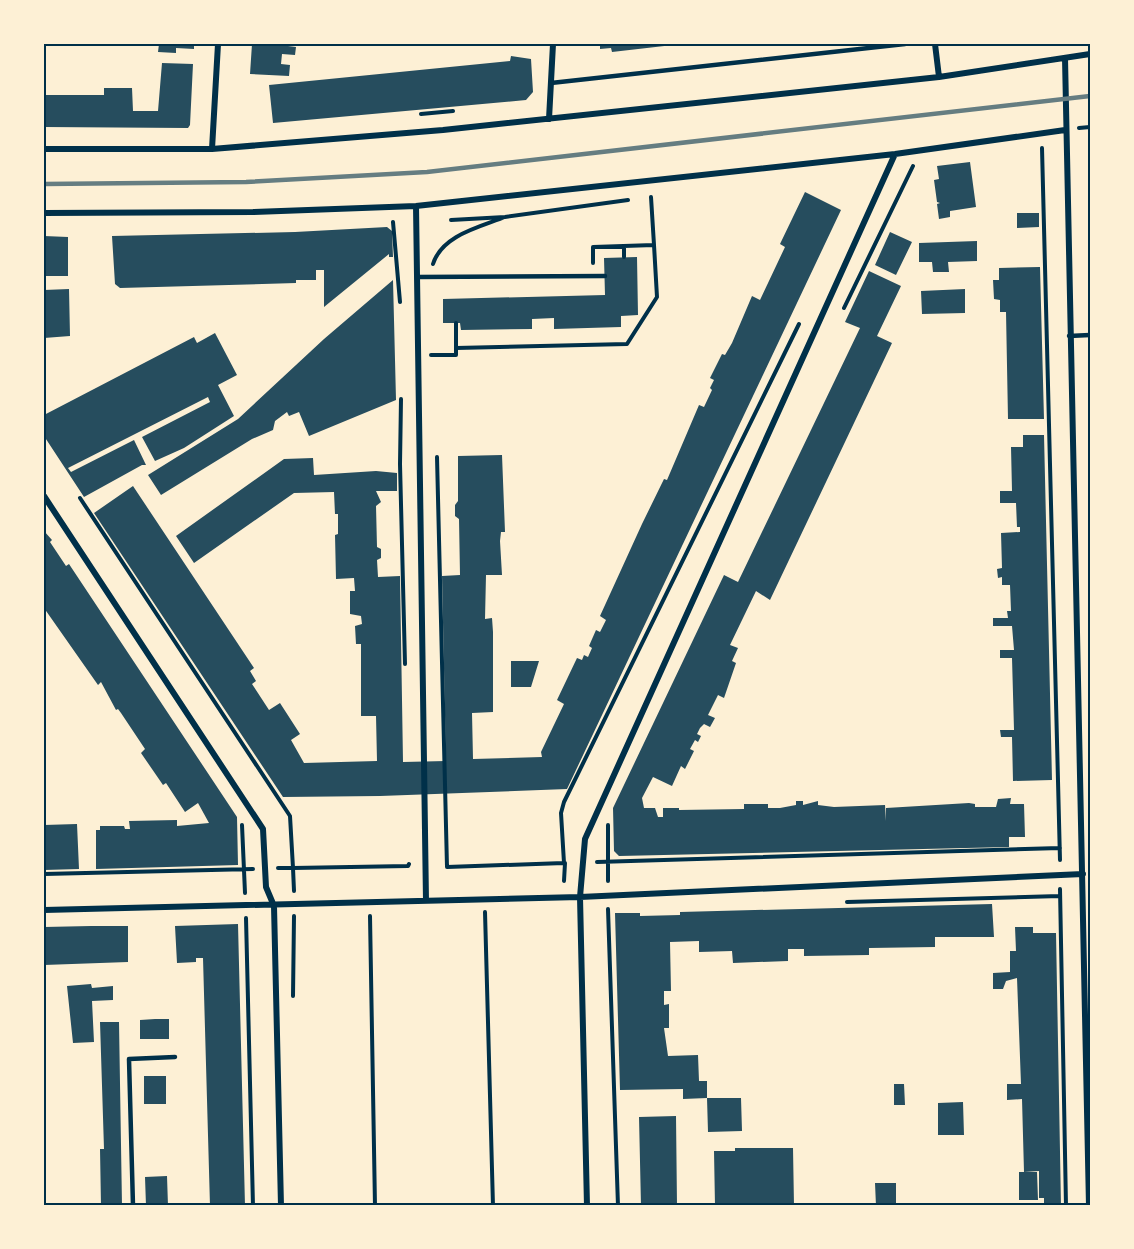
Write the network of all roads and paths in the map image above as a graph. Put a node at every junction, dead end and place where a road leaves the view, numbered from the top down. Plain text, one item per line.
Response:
1 (218, 44) edge
2 (553, 44) edge
3 (905, 44) edge
4 (935, 44) edge
5 (1090, 54) edge
6 (1065, 58) junction
7 (939, 77) junction
8 (551, 83) junction
9 (457, 111) dead end
10 (411, 115) dead end
11 (549, 119) junction
12 (1065, 130) junction
13 (1042, 147) dead end
14 (212, 149) junction
15 (44, 150) edge
16 (895, 154) junction
17 (913, 166) dead end
18 (651, 197) dead end
19 (416, 206) junction
20 (44, 213) edge
21 (505, 218) dead end
22 (393, 222) dead end
23 (654, 245) junction
24 (624, 246) junction
25 (624, 257) dead end
26 (593, 276) junction
27 (605, 276) dead end
28 (417, 277) junction
29 (434, 277) junction
30 (400, 304) dead end
31 (841, 315) dead end
32 (800, 321) dead end
33 (456, 323) dead end
34 (1090, 335) edge
35 (1069, 336) junction
36 (435, 343) dead end
37 (456, 348) junction
38 (435, 354) junction
39 (418, 355) junction
40 (435, 366) dead end
41 (401, 395) dead end
42 (437, 450) dead end
43 (44, 496) edge
44 (80, 498) dead end
45 (405, 666) dead end
46 (241, 817) dead end
47 (608, 817) dead end
48 (1060, 848) junction
49 (410, 857) dead end
50 (608, 862) junction
51 (564, 863) junction
52 (582, 863) junction
53 (266, 868) junction
54 (293, 868) junction
55 (244, 869) junction
56 (44, 874) edge
57 (1083, 874) junction
58 (1060, 875) junction
59 (608, 894) junction
60 (580, 897) junction
61 (485, 899) junction
62 (426, 901) junction
63 (369, 903) junction
64 (245, 905) junction
65 (274, 906) junction
66 (44, 910) edge
67 (175, 1057) dead end
68 (133, 1206) edge
69 (253, 1206) edge
70 (281, 1206) edge
71 (375, 1206) edge
72 (493, 1206) edge
73 (587, 1206) edge
74 (618, 1206) edge
75 (1066, 1206) edge
76 (1089, 1206) edge

1 - 14 street
2 - 8 street
3 - 8 lane
4 - 7 street
5 - 6 street
6 - 7 street
6 - 12 street
7 - 11 street
8 - 11 street
9 - 10 path
11 - 14 street
12 - 16 street
12 - 35 street
13 - 48 path
14 - 15 street
16 - 19 street
16 - 52 street
17 - 31 path
18 - 23 path
19 - 20 street
19 - 28 street
21 - 29 path
22 - 30 path
23 - 24 path
23 - 37 path
24 - 25 path
24 - 26 path
26 - 27 lane
26 - 29 lane
28 - 29 lane
28 - 39 street
32 - 51 path
33 - 37 path
34 - 35 lane
35 - 57 street
36 - 38 path
37 - 38 path
38 - 39 path
38 - 40 path
39 - 62 street
41 - 45 path
42 - 51 path
43 - 53 street
44 - 54 path
46 - 55 path
47 - 50 path
48 - 50 path
48 - 58 path
49 - 54 path
50 - 52 path
50 - 59 path
51 - 52 path
52 - 60 street
53 - 54 path
53 - 55 path
53 - 65 street
55 - 56 path
55 - 64 path
57 - 58 street
57 - 76 street
58 - 59 street
58 - 75 path
59 - 60 street
59 - 74 path
60 - 61 street
60 - 73 street
61 - 62 street
61 - 72 path
62 - 63 street
63 - 65 street
63 - 71 path
64 - 65 street
64 - 66 street
64 - 69 path
65 - 70 street
67 - 68 lane

